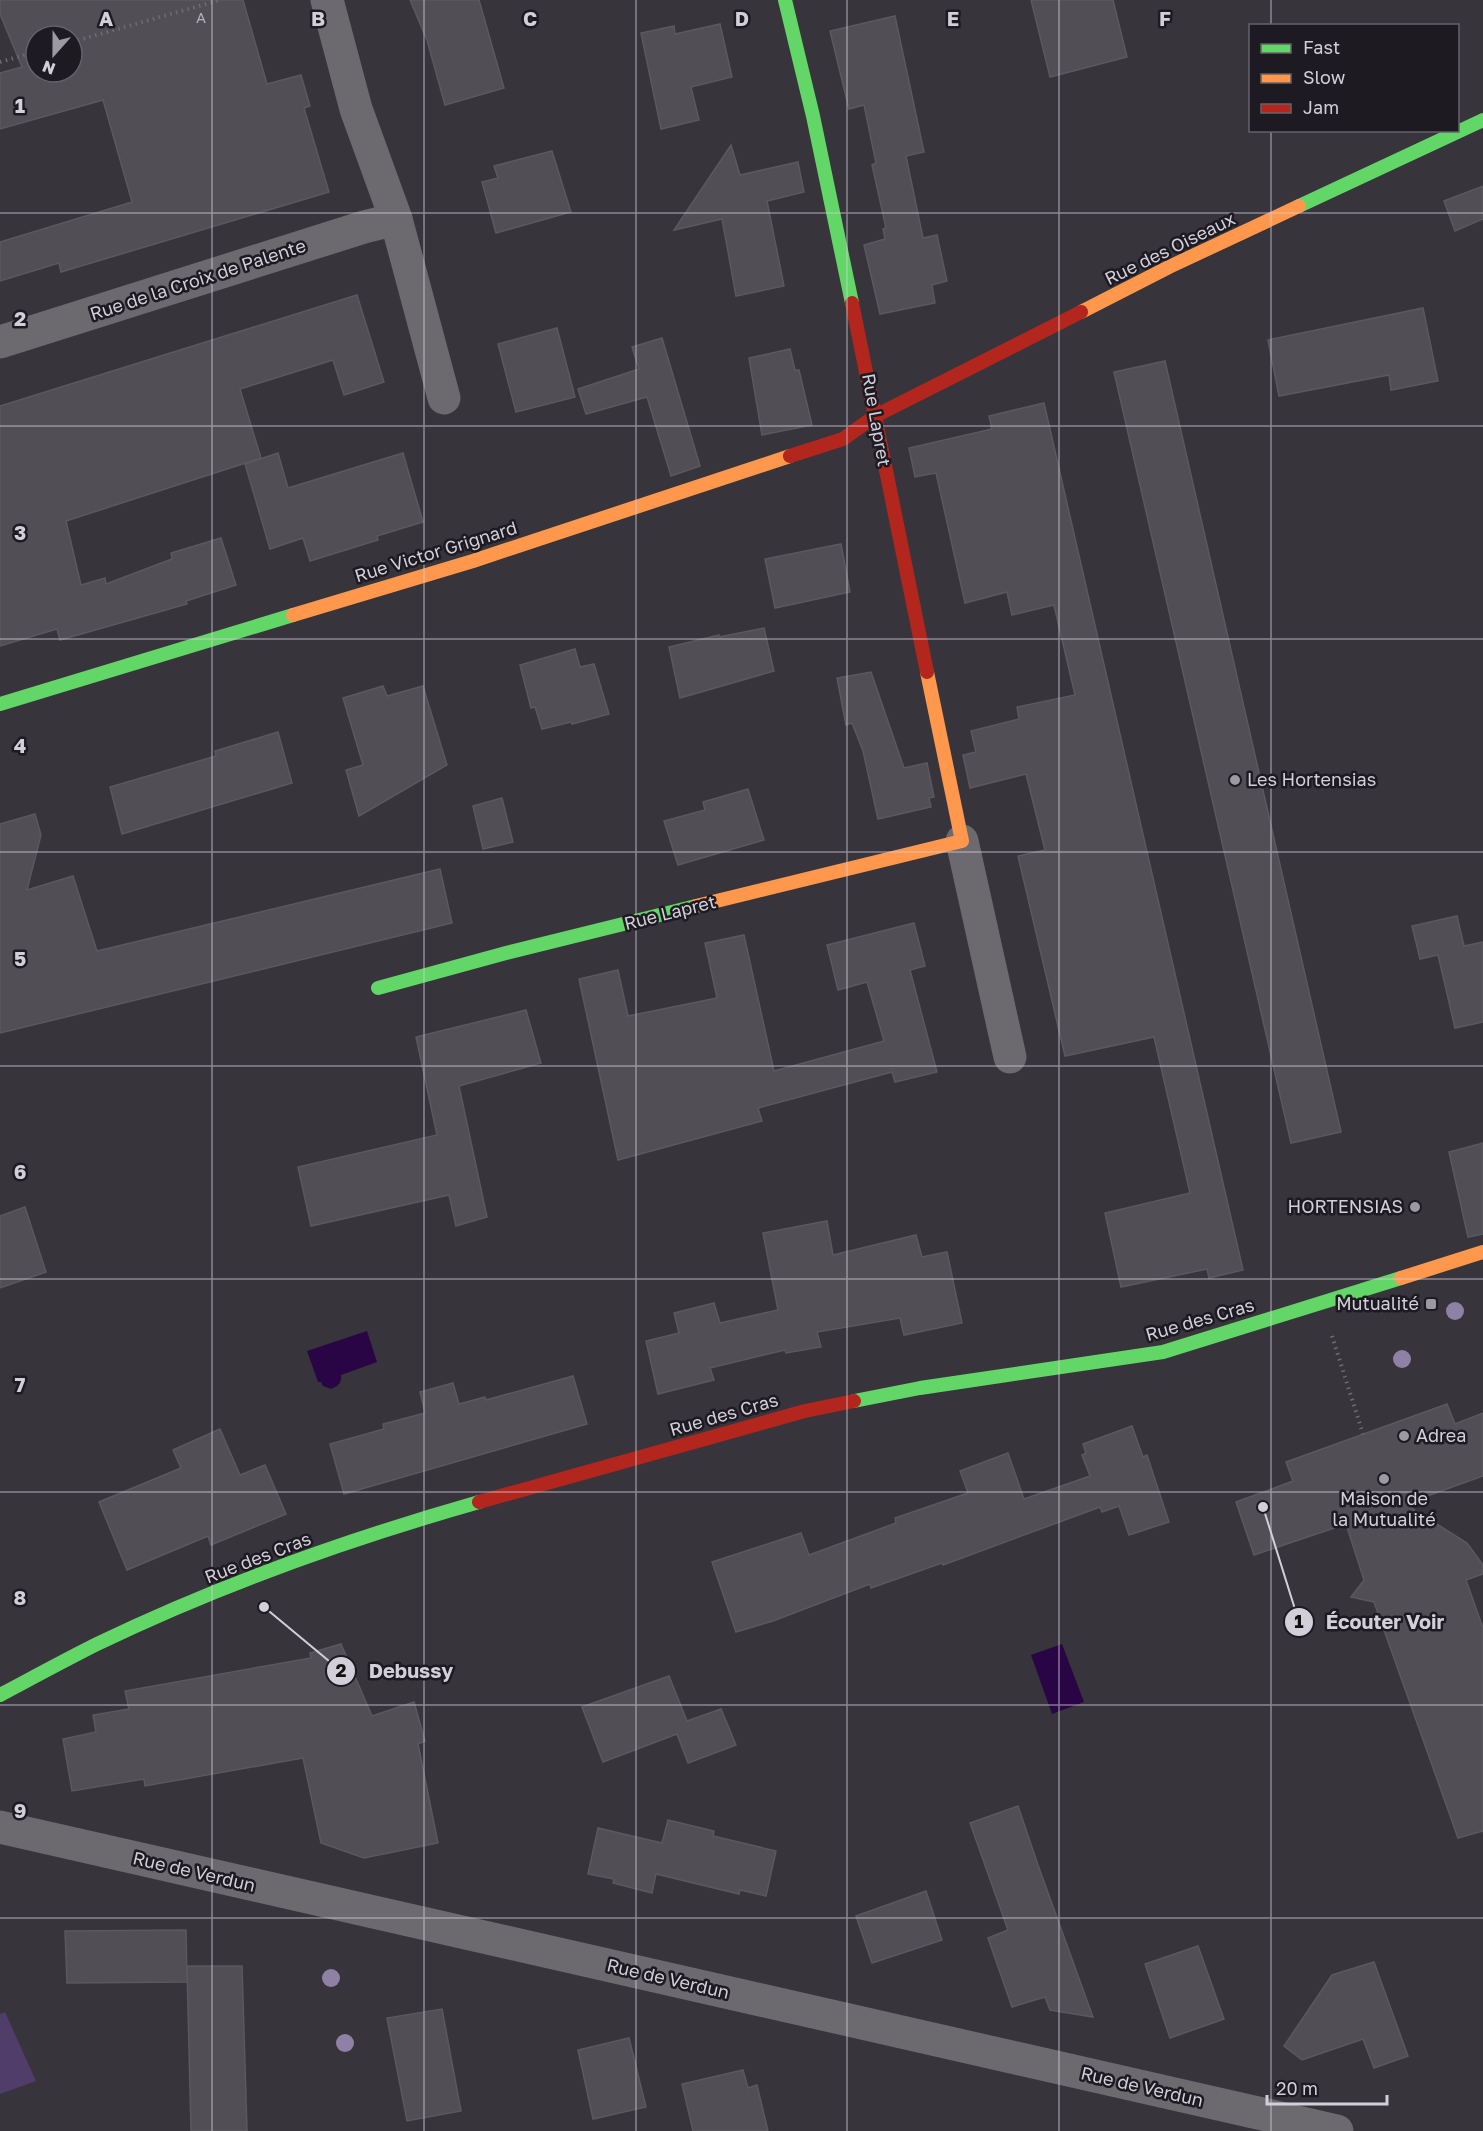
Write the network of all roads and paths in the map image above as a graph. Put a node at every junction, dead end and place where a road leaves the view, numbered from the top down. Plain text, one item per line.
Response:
1 (219, 0) edge
2 (327, 0) edge
3 (785, 0) edge
4 (84, 39) edge
5 (24, 55) edge
6 (0, 62) edge
7 (1483, 120) edge
8 (1459, 131) edge
9 (1457, 132) edge
10 (396, 219) junction
11 (0, 342) edge
12 (444, 398) dead end
13 (875, 416) junction
14 (0, 704) edge
15 (962, 841) junction
16 (378, 988) dead end
17 (1010, 1057) dead end
18 (1483, 1252) edge
19 (1329, 1327) dead end
20 (1363, 1434) dead end
21 (0, 1695) edge
22 (0, 1827) edge
23 (1336, 2131) edge

1 - 4 path
2 - 10 street
3 - 13 street, Rue Lapret
5 - 6 path
7 - 8 street, Rue des Oiseaux
9 - 13 street, Rue des Oiseaux
10 - 11 street, Rue de la Croix de Palente
10 - 12 street
13 - 14 street, Rue Victor Grignard
13 - 15 street, Rue Lapret
15 - 16 street, Rue Lapret
15 - 17 street, Rue Lapret
18 - 21 street, Rue des Cras
19 - 20 path
22 - 23 street, Rue de Verdun

